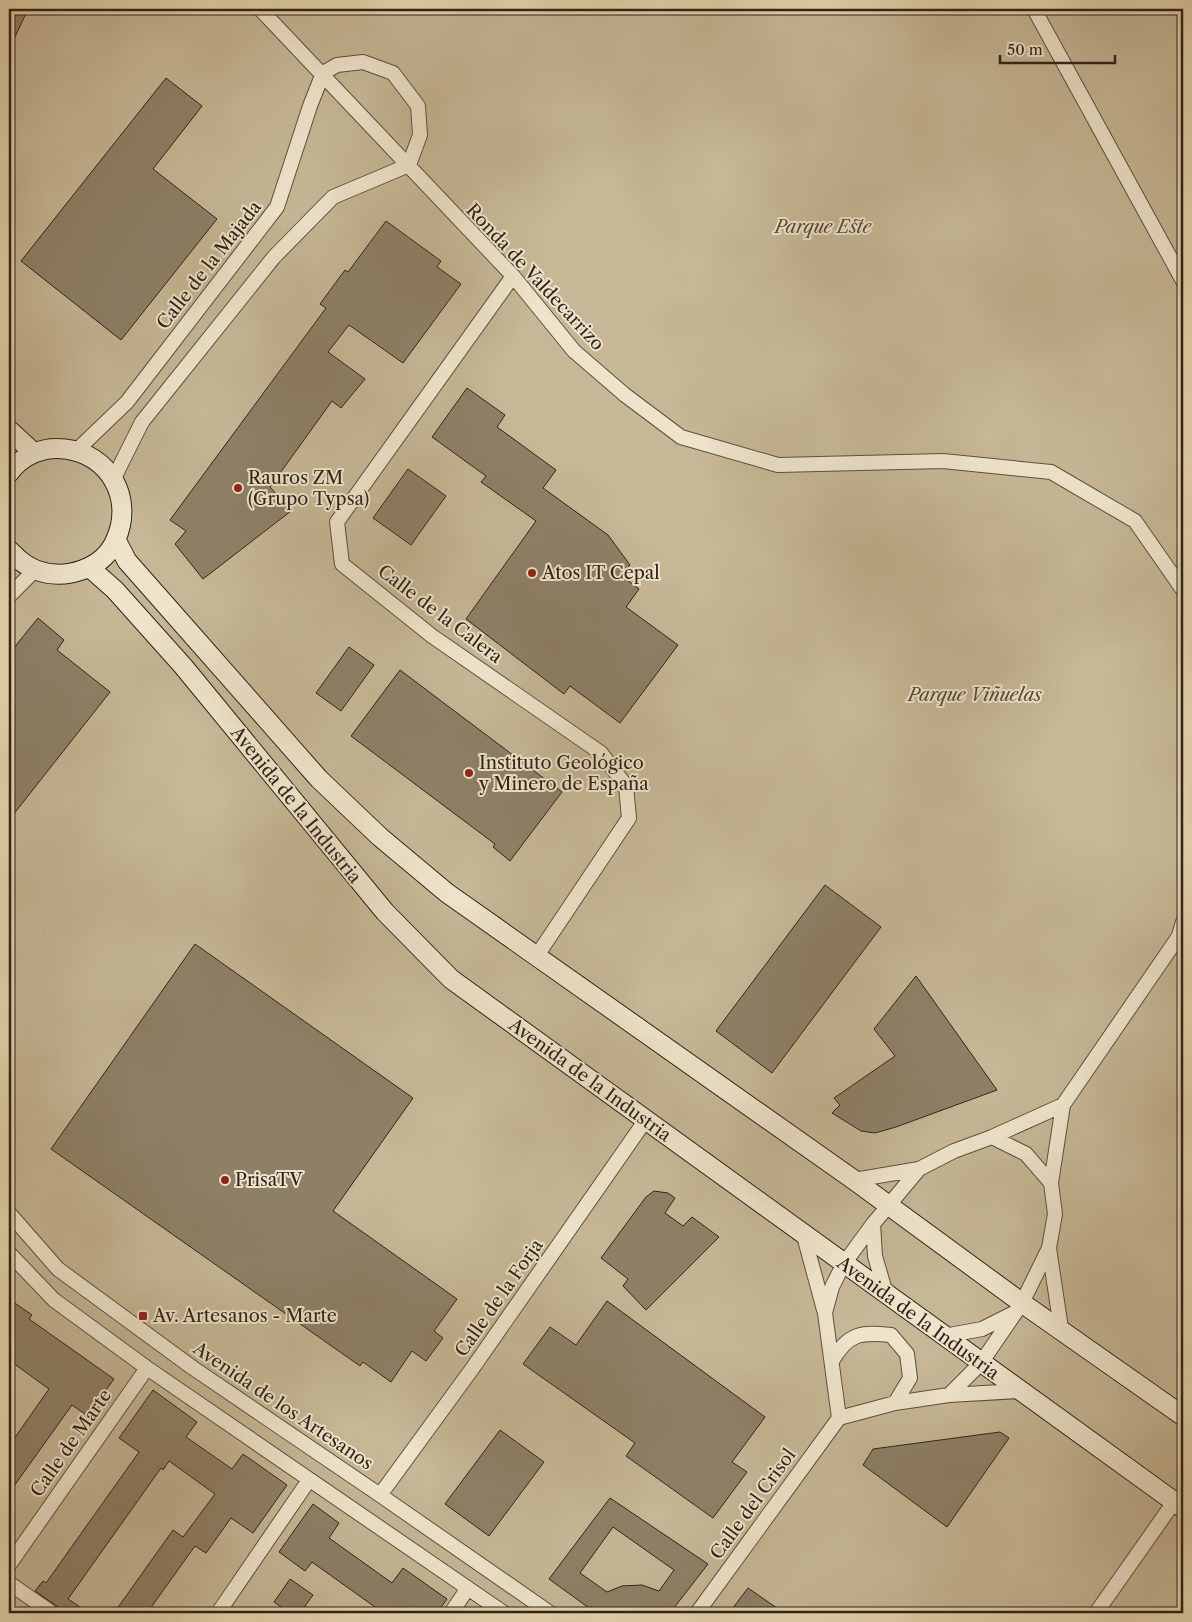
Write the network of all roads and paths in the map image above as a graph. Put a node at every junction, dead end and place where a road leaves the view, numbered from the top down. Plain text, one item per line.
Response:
1 (260, 9) edge
2 (1034, 9) edge
3 (323, 73) junction
4 (409, 165) junction
5 (513, 276) junction
6 (1183, 281) edge
7 (9, 430) edge
8 (77, 450) junction
9 (34, 453) junction
10 (9, 473) edge
11 (114, 478) junction
12 (116, 540) junction
13 (9, 550) edge
14 (89, 567) junction
15 (35, 570) junction
16 (1183, 590) edge
17 (9, 596) edge
18 (1183, 922) edge
19 (536, 957) junction
20 (1063, 1105) junction
21 (645, 1121) junction
22 (992, 1138) junction
23 (919, 1169) junction
24 (854, 1180) junction
25 (1051, 1183) junction
26 (890, 1206) junction
27 (9, 1212) edge
28 (873, 1224) junction
29 (804, 1236) junction
30 (1050, 1248) junction
31 (9, 1253) edge
32 (843, 1265) junction
33 (886, 1294) junction
34 (1018, 1308) junction
35 (825, 1313) junction
36 (1061, 1328) junction
37 (944, 1336) junction
38 (832, 1361) junction
39 (981, 1363) junction
40 (147, 1368) junction
41 (1020, 1391) junction
42 (949, 1395) junction
43 (894, 1403) junction
44 (1183, 1416) edge
45 (839, 1418) junction
46 (309, 1480) junction
47 (380, 1495) junction
48 (1180, 1500) edge
49 (9, 1565) edge
50 (9, 1584) edge
51 (468, 1588) junction
52 (52, 1613) edge
53 (218, 1613) edge
54 (451, 1613) edge
55 (504, 1613) edge
56 (550, 1613) edge
57 (698, 1613) edge
58 (1096, 1613) edge

1 - 3 street, Ronda de Valdecarrizo
2 - 6 street
3 - 4 street, Ronda de Valdecarrizo
3 - 4 street
3 - 8 street, Calle de la Majada
4 - 5 street, Ronda de Valdecarrizo
4 - 11 street
5 - 16 street, Ronda de Valdecarrizo
5 - 19 street, Calle de la Calera
7 - 9 street
8 - 9 street
8 - 11 street
9 - 10 street
11 - 12 street
12 - 14 street
12 - 19 street, Avenida de la Industria
13 - 15 street
14 - 15 street
14 - 21 street, Avenida de la Industria
15 - 17 street
18 - 20 street
19 - 24 street, Avenida de la Industria
20 - 22 street
20 - 25 street
21 - 29 street, Avenida de la Industria
21 - 47 street, Calle de la Forja
22 - 23 street
22 - 25 street
23 - 24 street
23 - 26 street
24 - 26 street, Avenida de la Industria
25 - 30 street
26 - 28 street
26 - 34 street, Avenida de la Industria
27 - 47 street, Avenida de los Artesanos
28 - 32 street
28 - 33 street
29 - 32 street, Avenida de la Industria
29 - 35 street
30 - 34 street
30 - 36 street
31 - 40 street
32 - 33 street, Avenida de la Industria
32 - 35 street
33 - 37 street, Avenida de la Industria
34 - 36 street, Avenida de la Industria
34 - 37 street
34 - 39 street
35 - 38 street
36 - 44 street, Avenida de la Industria
37 - 39 street, Avenida de la Industria
38 - 43 street
38 - 45 street
39 - 41 street, Avenida de la Industria
39 - 42 street
40 - 46 street
40 - 49 street, Calle de Marte
41 - 42 street
41 - 48 street, Avenida de la Industria
42 - 43 street
43 - 45 street
45 - 57 street, Calle del Crisol
46 - 51 street
46 - 53 street
47 - 56 street, Avenida de los Artesanos
48 - 58 street
50 - 52 street
51 - 54 street
51 - 55 street

